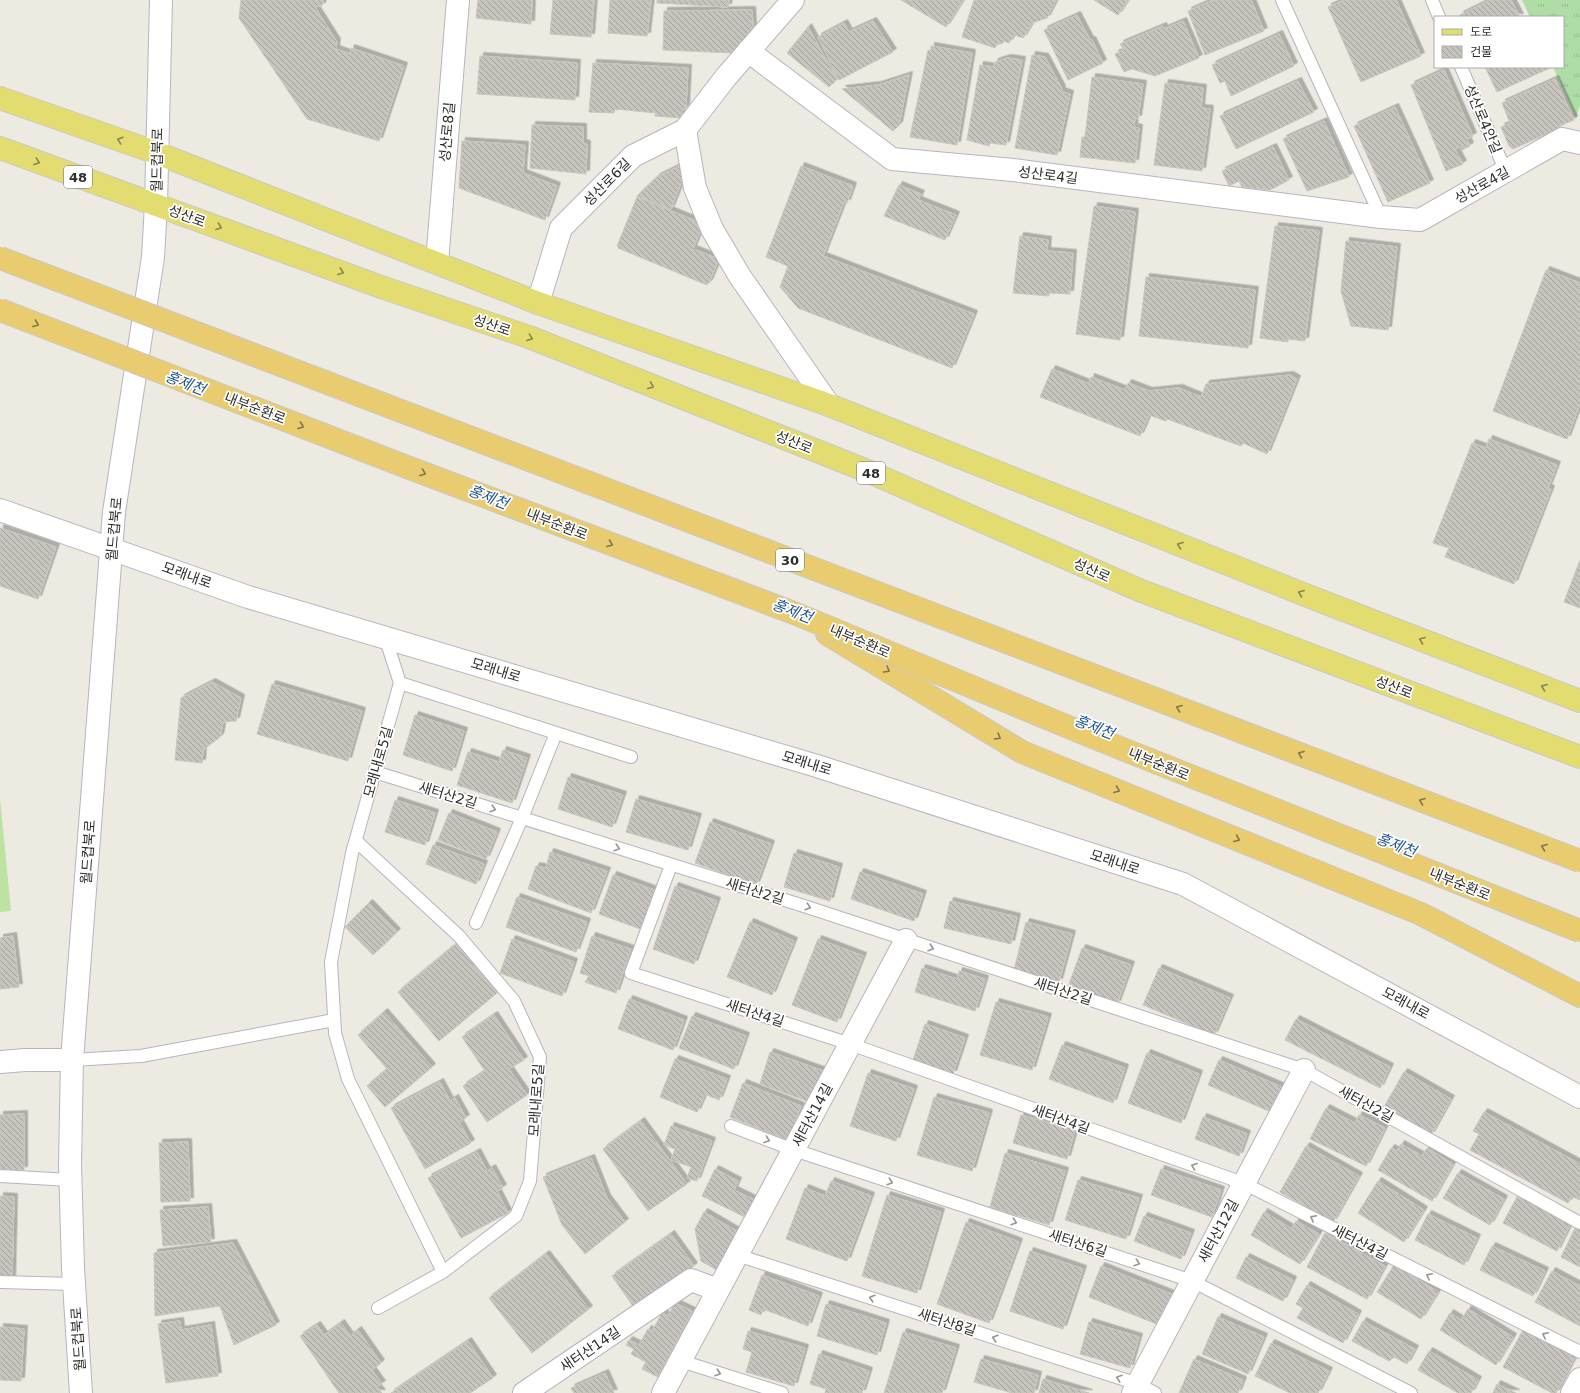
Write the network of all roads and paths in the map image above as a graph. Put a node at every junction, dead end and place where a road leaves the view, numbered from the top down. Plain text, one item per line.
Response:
1 (161, 0) edge
2 (458, 0) edge
3 (793, 0) edge
4 (1282, 0) edge
5 (1432, 0) edge
6 (1440, 16) edge
7 (748, 51) junction
8 (1461, 68) edge
9 (0, 98) edge
10 (685, 130) junction
11 (1580, 143) edge
12 (0, 148) edge
13 (157, 153) junction
14 (1506, 172) junction
15 (156, 205) junction
16 (1381, 217) junction
17 (0, 258) edge
18 (437, 263) junction
19 (538, 303) junction
20 (0, 310) edge
21 (829, 405) junction
22 (0, 510) edge
23 (112, 548) junction
24 (794, 613) junction
25 (385, 637) junction
26 (400, 683) junction
27 (1580, 701) edge
28 (556, 733) junction
29 (631, 757) dead end
30 (1580, 757) edge
31 (375, 772) junction
32 (522, 818) junction
33 (356, 841) junction
34 (1580, 861) edge
35 (671, 865) junction
36 (476, 923) dead end
37 (1580, 932) edge
38 (906, 940) junction
39 (1580, 996) edge
40 (334, 1020) junction
41 (850, 1044) junction
42 (72, 1060) junction
43 (0, 1062) edge
44 (1304, 1070) junction
45 (1580, 1097) edge
46 (731, 1126) dead end
47 (794, 1150) junction
48 (0, 1176) edge
49 (70, 1180) junction
50 (1243, 1184) junction
51 (1580, 1223) edge
52 (738, 1255) junction
53 (443, 1272) junction
54 (1192, 1281) junction
55 (0, 1282) edge
56 (74, 1284) junction
57 (718, 1290) junction
58 (378, 1308) dead end
59 (1580, 1352) edge
60 (681, 1361) junction
61 (1580, 1379) edge
62 (1142, 1390) edge
63 (82, 1393) edge
64 (524, 1393) edge
65 (663, 1393) edge
66 (782, 1393) edge
67 (1411, 1393) edge
68 (1572, 1393) edge

1 - 13 street, 월드컵북로
2 - 18 street, 성산로8길
3 - 7 street, 성산로6길
4 - 16 lane
5 - 6 lane
7 - 10 street, 성산로6길
7 - 16 street, 성산로4길
8 - 14 lane, 성산로4안길
13 -> 9 main road
10 - 19 street, 성산로6길
10 - 21 street
11 - 14 street, 성산로4길
12 -> 15 main road, 성산로 / 48
13 - 15 street, 월드컵북로
13 - 18 main road
14 - 16 street, 성산로4길
15 - 23 street, 월드컵북로, bridge
15 -> 30 main road, 성산로 / 48
34 -> 17 highway, 30, bridge
18 - 19 main road
19 - 21 main road
20 -> 24 highway, 내부순환로, bridge
27 -> 21 main road
22 - 23 street, 모래내로
23 - 25 street, 모래내로
23 - 42 street, 월드컵북로
24 - 37 highway, 내부순환로, bridge
24 -> 39 highway, bridge
25 - 26 lane
25 - 45 street, 모래내로
26 - 28 lane
26 - 31 lane, 모래내로5길
28 - 29 lane
28 - 32 lane
31 -> 32 lane, 새터산2길
31 - 33 lane, 모래내로5길
32 -> 35 lane, 새터산2길
32 - 36 lane
33 - 40 lane, 모래내로5길
33 - 53 lane, 모래내로5길
35 -> 38 lane, 새터산2길
35 - 41 lane, 새터산4길
38 - 41 street, 새터산14길
38 -> 44 lane, 새터산2길
40 - 42 lane
40 - 53 lane, 모래내로5길
41 - 47 street, 새터산14길
50 -> 41 lane, 새터산4길
42 - 43 street
42 - 49 street, 월드컵북로
44 - 50 street, 새터산12길
44 - 51 lane, 새터산2길
46 -> 47 lane, 새터산6길
47 - 52 street, 새터산14길
47 -> 54 lane, 새터산6길
48 - 49 lane
49 - 56 street, 월드컵북로
50 - 54 street, 새터산12길
59 -> 50 lane, 새터산4길
52 - 57 street, 새터산14길
62 -> 52 lane, 새터산8길
53 - 58 lane, 모래내로5길
54 - 62 street, 새터산12길
54 - 67 lane, 새터산6길
55 - 56 lane
56 - 63 street, 월드컵북로
57 - 60 street, 새터산14길
57 - 64 street, 새터산14길
60 - 65 street, 새터산14길
60 -> 66 lane
61 - 68 street

